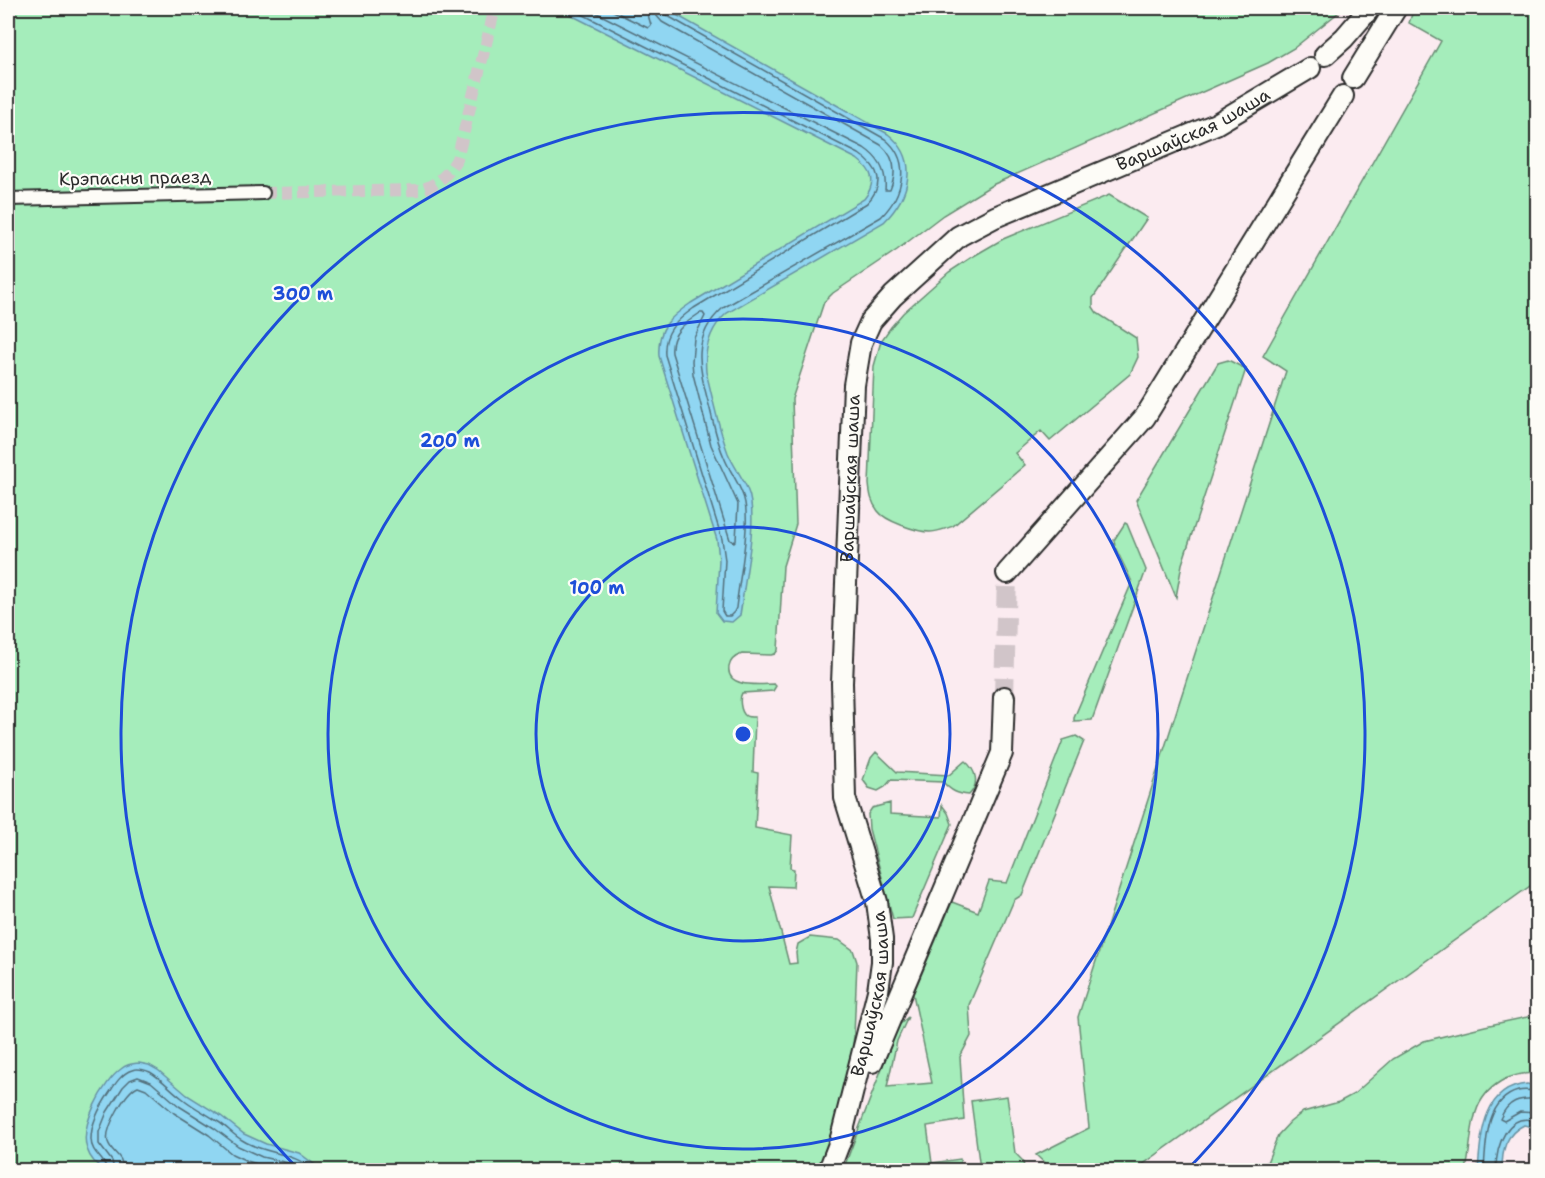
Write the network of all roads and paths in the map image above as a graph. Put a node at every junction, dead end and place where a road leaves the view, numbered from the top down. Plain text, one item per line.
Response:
1 (1370, 8) edge
2 (1396, 8) edge
3 (1353, 78) dead end
4 (1343, 96) dead end
5 (263, 193) tunnel mouth
6 (8, 199) edge
7 (1007, 573) tunnel mouth
8 (1004, 698) tunnel mouth
9 (840, 1142) junction
10 (829, 1170) edge

1 - 9 highway, Варшаўская шаша
2 - 3 highway
4 - 7 highway
5 - 6 street, Крэпасны праезд
8 - 9 highway, Варшаўская шаша
9 - 10 highway, Варшаўская шаша

